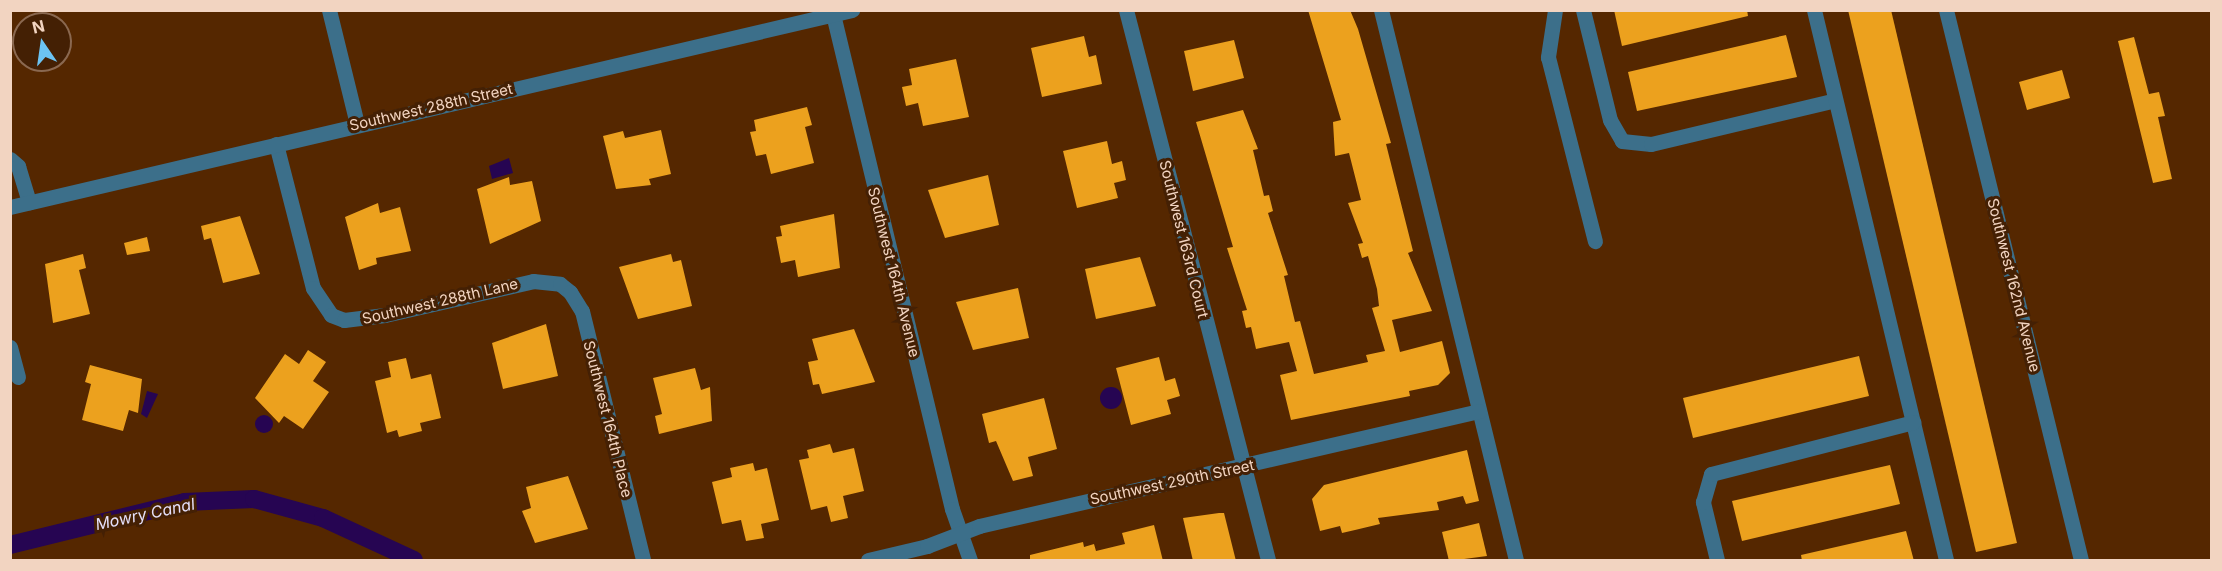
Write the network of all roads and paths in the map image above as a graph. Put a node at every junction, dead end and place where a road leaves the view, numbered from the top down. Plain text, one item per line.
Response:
1 (329, 10) edge
2 (852, 10) edge
3 (1126, 10) edge
4 (1381, 10) edge
5 (1555, 10) edge
6 (1583, 10) edge
7 (1814, 10) edge
8 (1946, 10) edge
9 (833, 13) edge
10 (1835, 100) junction
11 (357, 124) junction
12 (276, 144) junction
13 (10, 159) edge
14 (28, 202) junction
15 (10, 207) edge
16 (1595, 241) dead end
17 (560, 284) joint
18 (10, 346) edge
19 (18, 377) dead end
20 (1479, 411) junction
21 (1913, 422) junction
22 (1242, 467) junction
23 (961, 533) junction
24 (643, 561) edge
25 (868, 561) edge
26 (970, 561) edge
27 (1268, 561) edge
28 (1516, 561) edge
29 (1717, 561) edge
30 (1946, 561) edge
31 (2081, 561) edge

1 - 11 street
2 - 9 street, Southwest 288th Street
3 - 22 street, Southwest 163rd Court
4 - 20 street
5 - 16 street
6 - 10 street
7 - 10 street
8 - 31 street, Southwest 162nd Avenue
9 - 11 street, Southwest 288th Street
9 - 23 street, Southwest 164th Avenue
10 - 21 street
11 - 12 street, Southwest 288th Street
12 - 14 street, Southwest 288th Street
12 - 17 street, Southwest 288th Lane
13 - 14 street
14 - 15 street, Southwest 288th Street
17 - 24 street, Southwest 164th Place
18 - 19 street
20 - 22 street, Southwest 290th Street
20 - 28 street
21 - 29 street
21 - 30 street
22 - 23 street, Southwest 290th Street
22 - 27 street, Southwest 163rd Court
23 - 25 street, Southwest 290th Street
23 - 26 street, Southwest 164th Avenue

